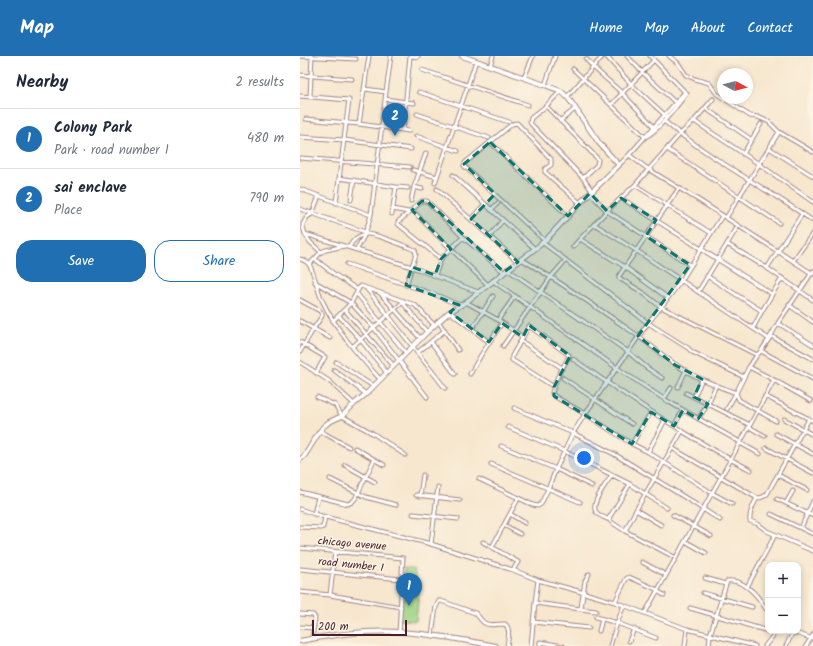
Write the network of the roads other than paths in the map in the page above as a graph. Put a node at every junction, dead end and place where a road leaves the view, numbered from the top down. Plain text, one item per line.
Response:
1 (300, 56) edge
2 (312, 56) edge
3 (369, 56) edge
4 (391, 56) edge
5 (411, 56) edge
6 (462, 56) edge
7 (493, 56) edge
8 (533, 56) edge
9 (555, 56) edge
10 (605, 56) edge
11 (627, 56) edge
12 (650, 56) edge
13 (668, 56) edge
14 (418, 57) edge
15 (356, 59) dead end
16 (586, 59) dead end
17 (654, 60) junction
18 (476, 61) junction
19 (490, 66) junction
20 (594, 67) junction
21 (573, 69) dead end
22 (422, 70) dead end
23 (642, 72) junction
24 (300, 75) edge
25 (311, 76) junction
26 (524, 78) junction
27 (352, 79) dead end
28 (583, 79) junction
29 (631, 84) junction
30 (545, 85) junction
31 (468, 86) junction
32 (364, 90) junction
33 (560, 91) junction
34 (386, 92) junction
35 (419, 92) dead end
36 (622, 93) junction
37 (300, 96) edge
38 (310, 96) junction
39 (567, 97) junction
40 (385, 99) junction
41 (714, 99) dead end
42 (406, 103) junction
43 (414, 103) dead end
44 (676, 104) junction
45 (528, 105) dead end
46 (461, 106) junction
47 (546, 106) junction
48 (611, 106) junction
49 (705, 108) junction
50 (575, 109) junction
51 (417, 114) dead end
52 (666, 116) junction
53 (306, 119) dead end
54 (560, 121) junction
55 (664, 121) junction
56 (694, 121) junction
57 (509, 122) dead end
58 (346, 123) junction
59 (359, 124) junction
60 (761, 124) dead end
61 (382, 127) junction
62 (454, 127) junction
63 (655, 128) junction
64 (403, 130) junction
65 (409, 131) dead end
66 (779, 132) junction
67 (680, 134) junction
68 (416, 136) dead end
69 (300, 137) edge
70 (645, 137) junction
71 (344, 140) junction
72 (489, 140) junction
73 (752, 140) junction
74 (380, 145) junction
75 (447, 148) junction
76 (769, 148) junction
77 (668, 149) junction
78 (411, 150) dead end
79 (458, 151) dead end
80 (426, 152) dead end
81 (813, 152) edge
82 (743, 154) junction
83 (629, 155) junction
84 (300, 158) edge
85 (341, 161) junction
86 (377, 164) junction
87 (759, 164) junction
88 (619, 165) junction
89 (648, 169) junction
90 (419, 172) junction
91 (453, 175) dead end
92 (813, 176) edge
93 (437, 177) junction
94 (339, 178) junction
95 (583, 178) junction
96 (354, 180) junction
97 (749, 181) junction
98 (436, 183) dead end
99 (375, 184) junction
100 (636, 185) junction
101 (414, 186) junction
102 (396, 187) junction
103 (408, 188) dead end
104 (678, 188) junction
105 (300, 189) edge
106 (422, 189) dead end
107 (437, 189) dead end
108 (591, 192) junction
109 (319, 196) junction
110 (739, 197) junction
111 (621, 198) junction
112 (351, 200) dead end
113 (411, 201) dead end
114 (813, 202) edge
115 (336, 203) junction
116 (498, 203) dead end
117 (580, 203) junction
118 (485, 204) junction
119 (667, 205) junction
120 (300, 209) edge
121 (393, 209) junction
122 (491, 210) junction
123 (410, 211) junction
124 (607, 211) junction
125 (312, 214) junction
126 (392, 214) dead end
127 (802, 214) junction
128 (371, 215) junction
129 (568, 216) junction
130 (722, 216) junction
131 (726, 218) junction
132 (471, 219) junction
133 (503, 220) junction
134 (656, 220) junction
135 (813, 221) edge
136 (779, 223) dead end
137 (594, 224) junction
138 (738, 226) junction
139 (365, 233) junction
140 (711, 233) junction
141 (813, 233) edge
142 (305, 234) junction
143 (490, 236) junction
144 (646, 236) junction
145 (463, 237) junction
146 (580, 239) junction
147 (544, 242) junction
148 (727, 244) junction
149 (347, 246) junction
150 (573, 247) dead end
151 (534, 248) junction
152 (357, 249) junction
153 (451, 249) junction
154 (701, 249) junction
155 (637, 251) junction
156 (778, 251) junction
157 (321, 252) junction
158 (300, 259) edge
159 (315, 259) junction
160 (441, 259) junction
161 (718, 259) junction
162 (304, 260) junction
163 (566, 260) junction
164 (519, 261) junction
165 (794, 261) junction
166 (300, 264) edge
167 (347, 264) dead end
168 (309, 265) junction
169 (690, 265) junction
170 (412, 267) junction
171 (625, 268) junction
172 (767, 268) junction
173 (505, 271) junction
174 (813, 272) edge
175 (434, 275) junction
176 (707, 276) junction
177 (551, 277) junction
178 (782, 278) junction
179 (493, 281) junction
180 (681, 281) junction
181 (315, 282) junction
182 (406, 285) junction
183 (488, 285) junction
184 (366, 288) junction
185 (358, 290) junction
186 (799, 291) junction
187 (478, 292) junction
188 (541, 292) junction
189 (698, 292) junction
190 (380, 293) junction
191 (357, 294) junction
192 (772, 294) junction
193 (493, 296) dead end
194 (514, 296) junction
195 (668, 298) junction
196 (300, 300) edge
197 (813, 300) edge
198 (403, 302) junction
199 (466, 302) junction
200 (351, 303) junction
201 (459, 305) junction
202 (790, 305) junction
203 (530, 307) junction
204 (661, 307) junction
205 (395, 309) junction
206 (345, 310) junction
207 (762, 311) junction
208 (450, 312) junction
209 (484, 312) junction
210 (388, 315) junction
211 (339, 316) junction
212 (498, 320) junction
213 (300, 321) edge
214 (334, 321) junction
215 (438, 321) junction
216 (381, 322) junction
217 (648, 322) junction
218 (813, 322) edge
219 (502, 323) junction
220 (778, 323) junction
221 (434, 325) junction
222 (314, 328) junction
223 (374, 328) junction
224 (753, 328) junction
225 (472, 329) junction
226 (445, 330) junction
227 (513, 331) junction
228 (427, 332) junction
229 (366, 335) junction
230 (638, 336) junction
231 (330, 338) dead end
232 (420, 338) junction
233 (770, 338) junction
234 (522, 339) junction
235 (361, 340) junction
236 (300, 342) edge
237 (431, 342) junction
238 (489, 342) junction
239 (304, 344) junction
240 (813, 345) edge
241 (412, 346) junction
242 (503, 346) dead end
243 (352, 347) junction
244 (458, 350) dead end
245 (761, 351) junction
246 (300, 352) edge
247 (627, 352) junction
248 (406, 353) junction
249 (417, 353) junction
250 (757, 355) junction
251 (573, 359) dead end
252 (813, 359) edge
253 (398, 360) junction
254 (300, 362) edge
255 (336, 362) dead end
256 (393, 365) junction
257 (749, 367) junction
258 (562, 368) junction
259 (617, 368) junction
260 (334, 370) dead end
261 (686, 370) junction
262 (316, 373) junction
263 (386, 373) junction
264 (456, 374) dead end
265 (470, 374) dead end
266 (744, 377) junction
267 (563, 378) dead end
268 (662, 378) dead end
269 (380, 379) junction
270 (702, 379) junction
271 (813, 379) edge
272 (774, 380) junction
273 (607, 383) junction
274 (716, 385) junction
275 (373, 386) junction
276 (554, 387) junction
277 (678, 387) dead end
278 (445, 388) dead end
279 (671, 388) dead end
280 (686, 393) dead end
281 (736, 393) junction
282 (366, 394) junction
283 (765, 396) junction
284 (317, 397) dead end
285 (427, 397) dead end
286 (694, 397) junction
287 (664, 398) junction
288 (596, 399) junction
289 (811, 401) dead end
290 (354, 404) junction
291 (708, 404) junction
292 (514, 408) dead end
293 (727, 409) dead end
294 (683, 410) junction
295 (758, 410) junction
296 (651, 412) junction
297 (585, 414) junction
298 (342, 416) junction
299 (698, 419) junction
300 (784, 419) dead end
301 (809, 419) junction
302 (665, 420) junction
303 (776, 421) dead end
304 (813, 421) edge
305 (632, 424) dead end
306 (508, 426) dead end
307 (674, 426) junction
308 (749, 426) junction
309 (803, 430) junction
310 (320, 431) junction
311 (682, 431) junction
312 (573, 433) junction
313 (776, 434) dead end
314 (813, 435) edge
315 (765, 436) dead end
316 (740, 443) junction
317 (632, 444) junction
318 (795, 444) junction
319 (501, 446) dead end
320 (349, 447) dead end
321 (355, 448) dead end
322 (672, 448) junction
323 (766, 448) dead end
324 (564, 451) junction
325 (648, 452) junction
326 (760, 454) dead end
327 (813, 454) edge
328 (405, 455) dead end
329 (787, 459) junction
330 (300, 460) edge
331 (374, 460) junction
332 (730, 460) junction
333 (663, 462) junction
334 (491, 464) dead end
335 (345, 465) dead end
336 (384, 465) dead end
337 (556, 469) junction
338 (751, 470) dead end
339 (813, 473) edge
340 (612, 475) junction
341 (778, 475) junction
342 (423, 476) dead end
343 (366, 477) junction
344 (721, 477) junction
345 (330, 479) dead end
346 (478, 479) dead end
347 (654, 479) junction
348 (375, 482) dead end
349 (630, 484) junction
350 (592, 486) dead end
351 (438, 487) dead end
352 (548, 489) junction
353 (806, 490) dead end
354 (793, 491) dead end
355 (300, 492) edge
356 (645, 493) junction
357 (712, 493) junction
358 (358, 494) junction
359 (416, 495) dead end
360 (420, 496) junction
361 (318, 497) junction
362 (436, 497) junction
363 (757, 498) junction
364 (518, 499) junction
365 (777, 499) dead end
366 (460, 500) dead end
367 (813, 501) edge
368 (580, 502) dead end
369 (786, 503) junction
370 (732, 504) dead end
371 (396, 505) dead end
372 (667, 508) dead end
373 (300, 509) edge
374 (636, 510) junction
375 (703, 510) junction
376 (314, 514) junction
377 (414, 514) dead end
378 (510, 514) junction
379 (772, 514) dead end
380 (807, 514) junction
381 (673, 515) dead end
382 (813, 516) edge
383 (325, 517) junction
384 (434, 517) junction
385 (458, 519) dead end
386 (610, 520) junction
387 (720, 520) dead end
388 (525, 523) dead end
389 (504, 525) junction
390 (661, 525) dead end
391 (694, 526) junction
392 (300, 527) edge
393 (801, 528) junction
394 (625, 531) junction
395 (520, 534) dead end
396 (813, 534) edge
397 (775, 535) junction
398 (712, 536) dead end
399 (483, 542) dead end
400 (685, 542) junction
401 (431, 544) junction
402 (492, 547) junction
403 (300, 548) edge
404 (813, 551) edge
405 (335, 552) junction
406 (706, 553) dead end
407 (676, 558) junction
408 (642, 562) dead end
409 (300, 569) edge
410 (513, 570) junction
411 (333, 572) junction
412 (589, 574) dead end
413 (666, 575) junction
414 (705, 578) dead end
415 (401, 579) junction
416 (538, 580) junction
417 (726, 584) junction
418 (747, 587) junction
419 (658, 591) junction
420 (300, 592) edge
421 (583, 592) junction
422 (703, 593) dead end
423 (330, 595) junction
424 (664, 595) dead end
425 (721, 598) junction
426 (615, 602) junction
427 (535, 603) junction
428 (624, 605) junction
429 (401, 607) junction
430 (752, 607) dead end
431 (581, 608) junction
432 (690, 608) dead end
433 (765, 608) edge
434 (596, 611) dead end
435 (645, 613) junction
436 (300, 614) edge
437 (716, 615) junction
438 (596, 617) dead end
439 (602, 619) junction
440 (533, 622) junction
441 (617, 623) junction
442 (300, 627) edge
443 (314, 628) junction
444 (589, 628) dead end
445 (634, 629) junction
446 (687, 629) junction
447 (765, 630) edge
448 (598, 631) dead end
449 (399, 632) junction
450 (774, 634) edge
451 (790, 634) edge
452 (801, 634) edge
453 (432, 635) junction
454 (710, 635) junction
455 (812, 637) edge
456 (312, 638) junction
457 (656, 638) dead end
458 (300, 641) edge
459 (629, 641) dead end
460 (496, 646) edge
461 (507, 646) edge
462 (531, 646) edge
463 (540, 646) edge
464 (563, 646) edge
465 (612, 646) edge
466 (685, 646) edge
467 (709, 646) edge
468 (755, 646) edge
469 (765, 646) edge
470 (786, 646) edge
471 (806, 646) edge

1 - 2 street
2 - 15 street
2 - 25 street
3 - 32 street
4 - 34 street
5 - 14 street
5 - 42 street
6 - 18 street
7 - 19 street
8 - 26 street
9 - 30 street
10 - 20 street
10 - 29 street
11 - 23 street
12 - 17 street
13 - 66 street
16 - 20 street
17 - 23 street
17 - 44 street
18 - 19 street
18 - 31 street
19 - 26 street
20 - 28 street
20 - 36 street
21 - 28 street
22 - 31 street
23 - 29 street
23 - 44 street
24 - 25 street
25 - 27 street
25 - 38 street
26 - 30 street
28 - 39 street
28 - 48 street
29 - 36 street
29 - 52 street
30 - 33 street
31 - 45 street
31 - 46 street
32 - 34 street
32 - 59 street
33 - 39 street
33 - 47 street
34 - 40 street
35 - 46 street
36 - 48 street
36 - 63 street
37 - 38 street
38 - 58 street
39 - 50 street
40 - 42 street
40 - 61 street
41 - 49 street
42 - 43 street
42 - 64 street
44 - 52 street
46 - 57 street
46 - 62 street
47 - 54 street
47 - 95 street
48 - 70 street
49 - 56 street
49 - 73 street
50 - 54 street
50 - 88 street
51 - 62 street
52 - 55 street
52 - 63 street
53 - 58 street
54 - 95 street
55 - 63 street
55 - 67 street
56 - 67 street
56 - 82 street
58 - 59 street
58 - 71 street
59 - 61 street
60 - 73 street
61 - 64 street
61 - 74 street
62 - 72 street
62 - 75 street
63 - 70 street
64 - 65 street
66 - 76 street
66 - 81 street
67 - 77 street
67 - 97 street
68 - 75 street
69 - 71 street
70 - 83 street
71 - 74 street
71 - 85 street
72 - 117 street
72 - 129 street
72 - 147 street
73 - 82 street
74 - 78 street
74 - 86 street
75 - 79 street
75 - 93 street
76 - 87 street
76 - 92 street
77 - 89 street
77 - 110 street
80 - 90 street
82 - 87 street
83 - 88 street
83 - 89 street
84 - 85 street
85 - 86 street
85 - 94 street
86 - 90 street
86 - 99 street
87 - 97 street
87 - 114 street
88 - 108 street
89 - 100 street
89 - 104 street
90 - 93 street
90 - 101 street
91 - 118 street
93 - 98 street
94 - 96 street
94 - 115 street
95 - 108 street
96 - 99 street
96 - 112 street
97 - 110 street
97 - 127 street
99 - 102 street
99 - 128 street
100 - 111 street
100 - 119 street
101 - 106 street
101 - 113 street
102 - 103 street
102 - 121 street
104 - 119 street
104 - 130 street
105 - 109 street
107 - 132 street
108 - 117 street
108 - 124 street
109 - 115 street
109 - 125 street
110 - 131 street
110 - 136 street
111 - 124 street
111 - 134 street
115 - 128 street
116 - 122 street
117 - 129 street
118 - 122 street
118 - 132 street
119 - 134 street
119 - 140 street
120 - 125 street
121 - 123 street
121 - 126 street
122 - 133 street
123 - 145 street
123 - 153 street
123 - 160 street
124 - 137 street
124 - 144 street
125 - 139 street
125 - 142 street
127 - 135 street
127 - 156 street
128 - 139 street
129 - 147 street
130 - 131 street
130 - 140 street
131 - 138 street
132 - 143 street
133 - 143 street
133 - 151 street
134 - 144 street
134 - 154 street
137 - 146 street
137 - 155 street
138 - 148 street
138 - 156 street
139 - 149 street
139 - 152 street
139 - 170 street
140 - 154 street
141 - 165 street
142 - 149 street
142 - 157 street
143 - 164 street
144 - 155 street
144 - 169 street
145 - 153 street
145 - 173 street
146 - 150 street
146 - 171 street
147 - 151 street
147 - 163 street
148 - 161 street
148 - 172 street
149 - 152 street
149 - 157 street
151 - 164 street
152 - 170 street
153 - 160 street
153 - 183 street
154 - 161 street
154 - 169 street
155 - 171 street
155 - 180 street
156 - 165 street
156 - 172 street
157 - 159 street
158 - 162 street
159 - 168 street
159 - 185 street
160 - 175 street
161 - 176 street
161 - 192 street
162 - 166 street
162 - 168 street
163 - 177 street
163 - 217 street
164 - 173 street
164 - 177 street
165 - 174 street
167 - 182 street
168 - 181 street
169 - 180 street
170 - 175 street
170 - 182 street
171 - 195 street
171 - 204 street
172 - 178 street
173 - 179 street
173 - 188 street
174 - 186 street
175 - 187 street
176 - 189 street
176 - 207 street
177 - 188 street
177 - 230 street
178 - 186 street
178 - 192 street
179 - 183 street
179 - 194 street
180 - 189 street
180 - 195 street
181 - 200 street
181 - 214 street
182 - 201 street
183 - 187 street
184 - 185 street
184 - 190 street
184 - 210 street
185 - 191 street
186 - 197 street
186 - 202 street
187 - 199 street
188 - 203 street
188 - 247 street
189 - 224 street
190 - 198 street
190 - 205 street
191 - 200 street
191 - 216 street
192 - 207 street
193 - 209 street
194 - 203 street
194 - 212 street
195 - 204 street
196 - 222 street
198 - 205 street
198 - 221 street
198 - 228 street
199 - 201 street
199 - 209 street
200 - 206 street
200 - 223 street
201 - 208 street
202 - 218 street
202 - 220 street
203 - 227 street
203 - 259 street
204 - 217 street
204 - 250 street
205 - 210 street
205 - 232 street
206 - 211 street
206 - 229 street
207 - 224 street
208 - 215 street
208 - 225 street
209 - 212 street
209 - 225 street
210 - 216 street
210 - 241 street
211 - 214 street
211 - 235 street
212 - 219 street
213 - 222 street
214 - 243 street
215 - 221 street
215 - 226 street
216 - 223 street
216 - 248 street
217 - 230 street
217 - 266 street
219 - 227 street
219 - 238 street
220 - 233 street
220 - 240 street
221 - 228 street
222 - 231 street
222 - 239 street
223 - 229 street
223 - 253 street
224 - 233 street
225 - 238 street
226 - 237 street
226 - 244 street
227 - 234 street
227 - 242 street
228 - 232 street
229 - 235 street
229 - 256 street
230 - 247 street
230 - 261 street
232 - 241 street
233 - 245 street
233 - 252 street
234 - 258 street
234 - 258 street
234 - 276 street
235 - 243 street
235 - 263 street
236 - 239 street
237 - 249 street
237 - 264 street
238 - 265 street
239 - 246 street
239 - 262 street
241 - 248 street
241 - 249 street
243 - 269 street
245 - 250 street
245 - 271 street
247 - 259 street
247 - 268 street
248 - 253 street
249 - 278 street
250 - 257 street
251 - 273 street
253 - 256 street
253 - 285 street
254 - 262 street
255 - 275 street
256 - 263 street
257 - 266 street
257 - 272 street
258 - 276 street
259 - 273 street
259 - 287 street
260 - 282 street
261 - 270 street
261 - 277 street
262 - 290 street
263 - 269 street
266 - 281 street
267 - 288 street
269 - 275 street
270 - 274 street
270 - 286 street
272 - 283 street
272 - 289 street
273 - 288 street
273 - 296 street
274 - 281 street
274 - 291 street
275 - 282 street
276 - 297 street
279 - 287 street
280 - 286 street
281 - 293 street
281 - 295 street
282 - 290 street
283 - 295 street
283 - 301 street
284 - 298 street
286 - 291 street
287 - 294 street
288 - 297 street
288 - 305 street
290 - 298 street
291 - 299 street
291 - 308 street
292 - 312 street
294 - 299 street
294 - 307 street
295 - 303 street
295 - 308 street
296 - 302 street
296 - 317 street
297 - 312 street
297 - 317 street
298 - 310 street
298 - 328 street
299 - 316 street
300 - 309 street
301 - 304 street
301 - 309 street
302 - 307 street
302 - 325 street
306 - 324 street
307 - 311 street
308 - 315 street
308 - 316 street
309 - 314 street
309 - 318 street
310 - 320 street
310 - 330 street
311 - 322 street
311 - 332 street
312 - 324 street
312 - 347 street
313 - 318 street
316 - 326 street
316 - 332 street
317 - 325 street
318 - 327 street
318 - 329 street
319 - 337 street
321 - 331 street
322 - 333 street
322 - 344 street
323 - 329 street
324 - 337 street
324 - 340 street
325 - 333 street
329 - 339 street
329 - 341 street
331 - 336 street
331 - 343 street
332 - 338 street
332 - 344 street
333 - 347 street
333 - 357 street
334 - 352 street
335 - 343 street
337 - 350 street
337 - 352 street
340 - 349 street
340 - 386 street
341 - 353 street
341 - 363 street
342 - 360 street
343 - 348 street
343 - 358 street
344 - 357 street
344 - 363 street
345 - 358 street
346 - 364 street
347 - 356 street
347 - 375 street
349 - 356 street
349 - 386 street
351 - 362 street
352 - 364 street
352 - 368 street
354 - 369 street
355 - 361 street
356 - 372 street
356 - 374 street
357 - 370 street
357 - 375 street
358 - 361 street
358 - 371 street
359 - 360 street
360 - 362 street
361 - 376 street
362 - 366 street
362 - 384 street
363 - 397 street
364 - 378 street
365 - 369 street
367 - 380 street
369 - 380 street
373 - 376 street
374 - 390 street
374 - 394 street
375 - 387 street
375 - 391 street
376 - 383 street
377 - 384 street
378 - 388 street
378 - 389 street
379 - 393 street
380 - 382 street
380 - 393 street
381 - 391 street
383 - 392 street
383 - 401 street
384 - 385 street
384 - 401 street
386 - 394 street
389 - 395 street
389 - 402 street
391 - 398 street
391 - 400 street
393 - 396 street
394 - 407 street
397 - 404 street
397 - 418 street
399 - 402 street
400 - 406 street
400 - 407 street
401 - 410 street
402 - 410 street
403 - 405 street, chicago avenue
405 - 411 street
405 - 415 street, chicago avenue
407 - 413 street
408 - 413 street
409 - 411 street, road number 1
410 - 416 street
411 - 415 street, road number 1
411 - 423 street
412 - 421 street
413 - 419 street
414 - 417 street
415 - 429 street
416 - 421 street
416 - 427 street
417 - 418 street
417 - 425 street
418 - 433 street
419 - 424 street
419 - 426 street
419 - 435 street
420 - 423 street
421 - 426 street
421 - 431 street
422 - 425 street
423 - 429 street
425 - 430 street
425 - 437 street
426 - 428 street
427 - 431 street
427 - 440 street
428 - 435 street
428 - 441 street
429 - 449 street
431 - 434 street
432 - 437 street
435 - 446 street
436 - 443 street
437 - 447 street
437 - 454 street
438 - 439 street
439 - 441 street
439 - 448 street
440 - 444 street
440 - 462 street
441 - 445 street
441 - 465 street
442 - 443 street
443 - 456 street
445 - 457 street
445 - 459 street
446 - 454 street
446 - 466 street
449 - 453 street
449 - 456 street
450 - 469 street
451 - 470 street
452 - 455 street
453 - 460 street
453 - 461 street
454 - 467 street
454 - 468 street
455 - 471 street
456 - 458 street
463 - 464 street

